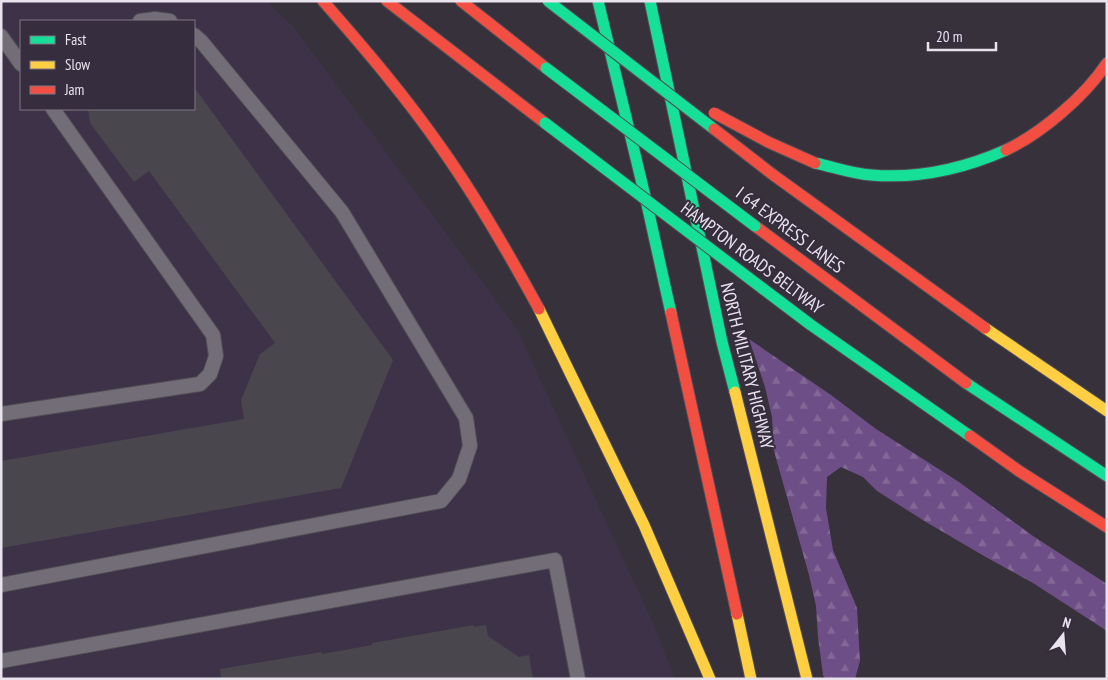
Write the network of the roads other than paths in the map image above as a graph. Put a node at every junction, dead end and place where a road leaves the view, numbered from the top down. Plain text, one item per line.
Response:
1 (323, 1) edge
2 (387, 1) edge
3 (460, 1) edge
4 (548, 1) edge
5 (598, 1) edge
6 (650, 1) edge
7 (148, 20) edge
8 (162, 20) edge
9 (195, 36) edge
10 (4, 40) edge
11 (20, 40) edge
12 (20, 63) edge
13 (1107, 63) edge
14 (638, 71) junction
15 (54, 110) edge
16 (1107, 411) edge
17 (1, 414) edge
18 (1107, 476) edge
19 (1107, 527) edge
20 (1, 585) edge
21 (1, 661) edge
22 (578, 679) edge
23 (710, 679) edge
24 (751, 679) edge
25 (806, 679) edge

1 - 23 main road
2 - 19 main road, HAMPTON ROADS BELTWAY, bridge
3 - 18 main road, I 64 EXPRESS LANES, bridge
4 - 14 main road, bridge
5 - 24 main road
6 - 25 main road, NORTH MILITARY HIGHWAY
7 - 8 lane
9 - 20 lane
10 - 11 lane
10 - 12 lane
13 - 14 main road, bridge
14 - 16 main road, bridge
15 - 17 lane
21 - 22 lane

